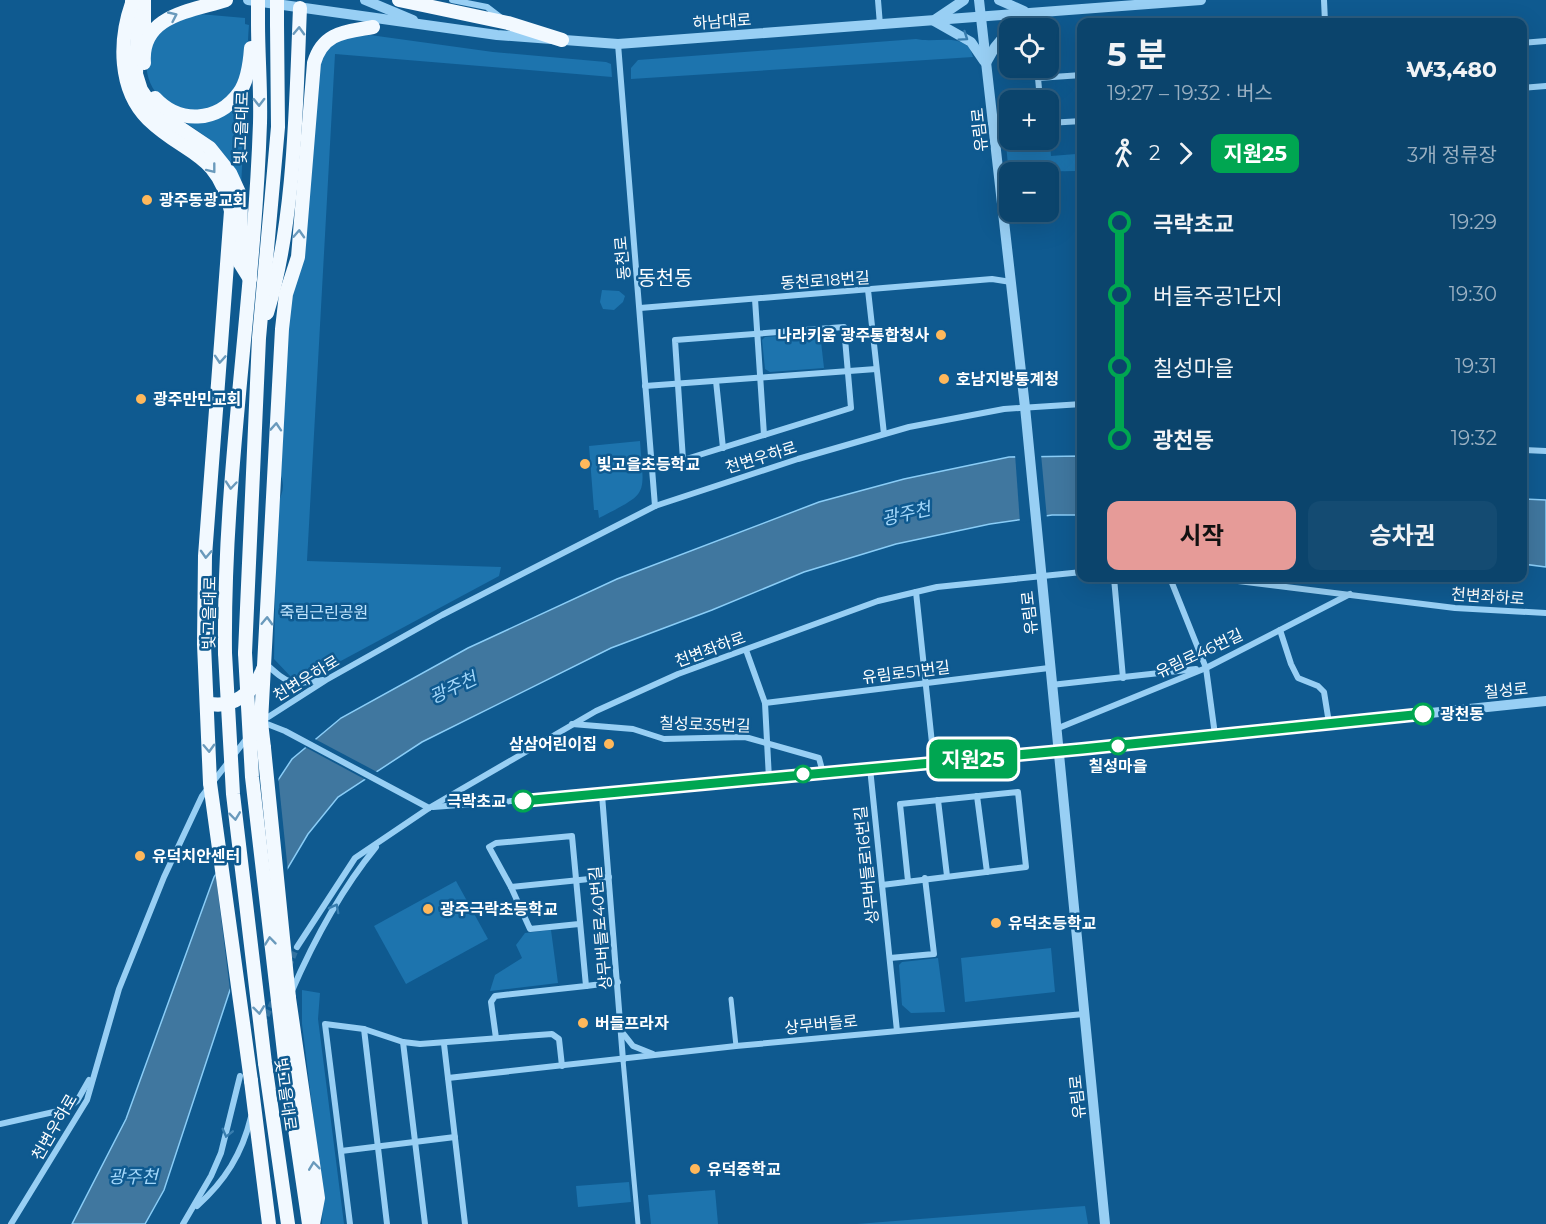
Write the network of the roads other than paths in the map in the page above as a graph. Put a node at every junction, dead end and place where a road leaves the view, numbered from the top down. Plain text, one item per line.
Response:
1 (226, 0) edge
2 (248, 0) edge
3 (258, 0) edge
4 (277, 0) edge
5 (365, 0) edge
6 (399, 0) edge
7 (452, 0) edge
8 (878, 0) edge
9 (963, 0) edge
10 (979, 0) edge
11 (999, 0) edge
12 (1201, 0) edge
13 (1324, 0) edge
14 (136, 1) edge
15 (301, 4) edge
16 (1029, 13) junction
17 (981, 17) junction
18 (1023, 18) edge
19 (1325, 18) edge
20 (933, 20) junction
21 (508, 22) junction
22 (258, 23) junction
23 (425, 25) junction
24 (880, 25) junction
25 (373, 27) junction
26 (562, 40) junction
27 (1546, 41) edge
28 (999, 42) edge
29 (1527, 43) edge
30 (618, 44) junction
31 (143, 54) junction
32 (986, 63) junction
33 (298, 73) junction
34 (1077, 75) edge
35 (1546, 86) edge
36 (1527, 88) edge
37 (1039, 90) edge
38 (1077, 121) edge
39 (1059, 122) edge
40 (999, 127) edge
41 (994, 128) junction
42 (250, 279) junction
43 (1011, 282) junction
44 (868, 290) junction
45 (755, 299) junction
46 (640, 308) junction
47 (758, 334) junction
48 (259, 338) junction
49 (876, 369) junction
50 (849, 372) junction
51 (759, 377) junction
52 (716, 381) junction
53 (676, 384) junction
54 (645, 386) junction
55 (1077, 404) edge
56 (1025, 406) junction
57 (884, 434) junction
58 (764, 435) junction
59 (723, 448) junction
60 (1527, 450) edge
61 (1546, 451) edge
62 (655, 506) junction
63 (1039, 571) junction
64 (1077, 572) edge
65 (1114, 582) edge
66 (1172, 582) edge
67 (1248, 582) edge
68 (916, 591) junction
69 (1350, 594) junction
70 (1546, 613) edge
71 (1280, 630) junction
72 (746, 651) junction
73 (265, 663) junction
74 (1050, 668) junction
75 (1206, 668) junction
76 (1123, 678) junction
77 (326, 680) junction
78 (926, 683) junction
79 (1051, 685) junction
80 (1546, 702) edge
81 (207, 703) junction
82 (765, 703) junction
83 (261, 722) junction
84 (571, 723) junction
85 (1329, 723) junction
86 (1056, 729) junction
87 (1215, 735) junction
88 (767, 741) junction
89 (1058, 752) junction
90 (934, 762) junction
91 (870, 768) junction
92 (823, 773) junction
93 (769, 779) junction
94 (210, 783) junction
95 (602, 795) junction
96 (977, 796) junction
97 (938, 800) junction
98 (429, 808) junction
99 (381, 842) junction
100 (987, 872) junction
101 (947, 876) junction
102 (609, 877) junction
103 (926, 878) junction
104 (576, 879) junction
105 (908, 881) junction
106 (882, 885) junction
107 (511, 887) junction
108 (579, 924) junction
109 (297, 947) tunnel mouth
110 (890, 958) junction
111 (618, 982) junction
112 (586, 986) junction
113 (290, 998) junction
114 (731, 999) dead end
115 (1084, 1014) junction
116 (364, 1029) junction
117 (897, 1030) junction
118 (622, 1032) junction
119 (495, 1038) junction
120 (403, 1042) junction
121 (444, 1044) junction
122 (736, 1046) junction
123 (657, 1056) junction
124 (623, 1060) junction
125 (562, 1066) junction
126 (94, 1071) junction
127 (448, 1078) junction
128 (246, 1079) junction
129 (253, 1108) junction
130 (0, 1124) edge
131 (455, 1137) junction
132 (415, 1142) junction
133 (378, 1146) junction
134 (341, 1151) junction
135 (278, 1156) junction
136 (192, 1210) junction
137 (11, 1224) edge
138 (183, 1224) edge
139 (269, 1224) edge
140 (278, 1224) edge
141 (288, 1224) edge
142 (311, 1224) edge
143 (350, 1224) edge
144 (387, 1224) edge
145 (425, 1224) edge
146 (465, 1224) edge
147 (638, 1224) edge
148 (1105, 1224) edge

31 -> 1 highway
2 - 15 street, 하남대로
3 - 22 highway, 빛고을대로, bridge
4 - 48 highway, 빛고을대로, bridge
5 - 23 street
6 - 21 highway
7 - 21 street
8 - 24 street
9 - 20 street
10 - 17 street, 유림로
11 - 16 street
12 - 16 street, 하남대로
13 - 19 street
14 - 31 highway
14 - 42 highway
14 -> 81 highway
15 - 23 street, 하남대로
33 -> 15 highway
16 - 17 street, 하남대로
16 - 18 street
17 - 20 street, 하남대로
17 - 32 street, 유림로
20 - 24 street, 하남대로
20 -> 32 street
21 - 26 highway
22 - 31 highway
22 -> 42 highway, 빛고을대로
23 - 25 street
23 - 26 street, 하남대로
24 - 30 street, 하남대로
25 - 33 highway
73 -> 25 highway
26 - 30 street, 하남대로
27 - 29 street
28 - 32 street
30 - 46 street, 동천로
32 - 41 street, 유림로
33 - 48 highway
34 - 37 street
35 - 36 street
38 - 39 street
40 - 41 street
41 - 43 street, 유림로
42 -> 135 highway, 빛고을대로, bridge
43 - 44 street, 동천로18번길
43 - 56 street, 유림로
44 - 45 street, 동천로18번길
44 - 49 street
45 - 46 street, 동천로18번길
45 - 47 street
46 - 54 street, 동천로
47 - 50 street
47 - 51 street
47 - 53 street
142 -> 48 highway, 빛고을대로, bridge
49 - 50 street
49 - 57 street
50 - 51 street
50 - 58 street
51 - 52 street
51 - 58 street
52 - 53 street
52 - 59 street
53 - 54 street
53 - 59 street
54 - 62 street, 동천로
55 - 56 street, 천변우하로
56 - 57 street, 천변우하로
56 - 63 street, 유림로
57 - 62 street, 천변우하로
58 - 59 street
60 - 61 street
62 - 77 street, 천변우하로
63 - 64 street, 천변좌하로
63 - 68 street, 천변좌하로
63 - 74 street, 유림로
65 - 76 street
66 - 75 street
67 - 69 street, 천변좌하로
68 - 72 street, 천변좌하로
68 - 78 street
69 - 70 street, 천변좌하로
69 - 71 street, 유림로46번길
71 - 75 street, 유림로46번길
71 - 85 street
72 - 82 street, 칠성로35번길
72 - 84 street, 천변좌하로
73 - 77 street
73 - 81 highway
73 - 83 highway
74 - 78 street, 유림로51번길
74 - 79 street, 유림로
75 - 76 street
75 - 86 street, 유림로46번길
75 - 87 street
76 - 79 street
77 - 83 street, 천변우하로
78 - 82 street, 유림로51번길
78 - 90 street
79 - 86 street, 유림로
80 - 85 street, 칠성로
81 -> 94 highway
82 - 88 street, 칠성로35번길
83 - 94 street, 천변우하로
83 - 98 street
83 - 113 highway, bridge
84 - 88 street, 칠성로35번길
84 - 98 street, 천변좌하로
85 - 87 street, 칠성로
86 - 89 street, 유림로
87 - 89 street, 칠성로
88 - 92 street, 칠성로35번길
88 - 93 street, 칠성로35번길
89 - 90 street, 칠성로
89 - 115 street, 유림로
90 - 91 street, 칠성로
91 - 92 street, 칠성로
91 - 106 street, 상무버들로16번길
92 - 93 street, 칠성로
93 - 95 street, 칠성로
94 - 126 street, 천변우하로
94 - 128 highway, bridge
95 - 98 street, 칠성로
95 - 102 street, 상무버들로40번길
96 - 97 street
96 - 100 street
96 - 100 street
97 - 101 street
97 - 105 street
98 - 99 street, 천변좌하로
99 - 109 street, 천변좌하로
113 -> 99 street, 천변좌하로
100 - 101 street
101 - 103 street
102 - 104 street
102 - 111 street, 상무버들로40번길
103 - 105 street
103 - 110 street
104 - 107 street
104 - 107 street
104 - 108 street
105 - 106 street
106 - 110 street, 상무버들로16번길
107 - 108 street
108 - 112 street
110 - 117 street, 상무버들로16번길
111 - 112 street
111 - 118 street, 상무버들로40번길
112 - 119 street
142 -> 113 highway
114 - 122 street
115 - 117 street, 상무버들로
115 - 148 street, 유림로
116 - 120 street
116 - 133 street
116 - 134 street
117 - 122 street, 상무버들로
118 - 123 street
118 - 124 street, 상무버들로40번길
119 - 121 street
119 - 125 street
120 - 121 street
120 - 132 street
121 - 127 street
122 - 123 street, 상무버들로
123 - 124 street, 상무버들로
124 - 125 street, 상무버들로
124 - 147 street
125 - 127 street, 상무버들로
126 - 130 street
126 - 137 street, 천변우하로
127 - 131 street
128 - 129 highway
128 -> 136 street
129 - 136 street
129 - 139 highway
131 - 132 street
131 - 146 street
132 - 133 street
132 - 145 street
133 - 134 street
133 - 144 street
134 - 143 street
135 - 140 highway
135 - 141 highway, 빛고을대로
136 - 138 street

